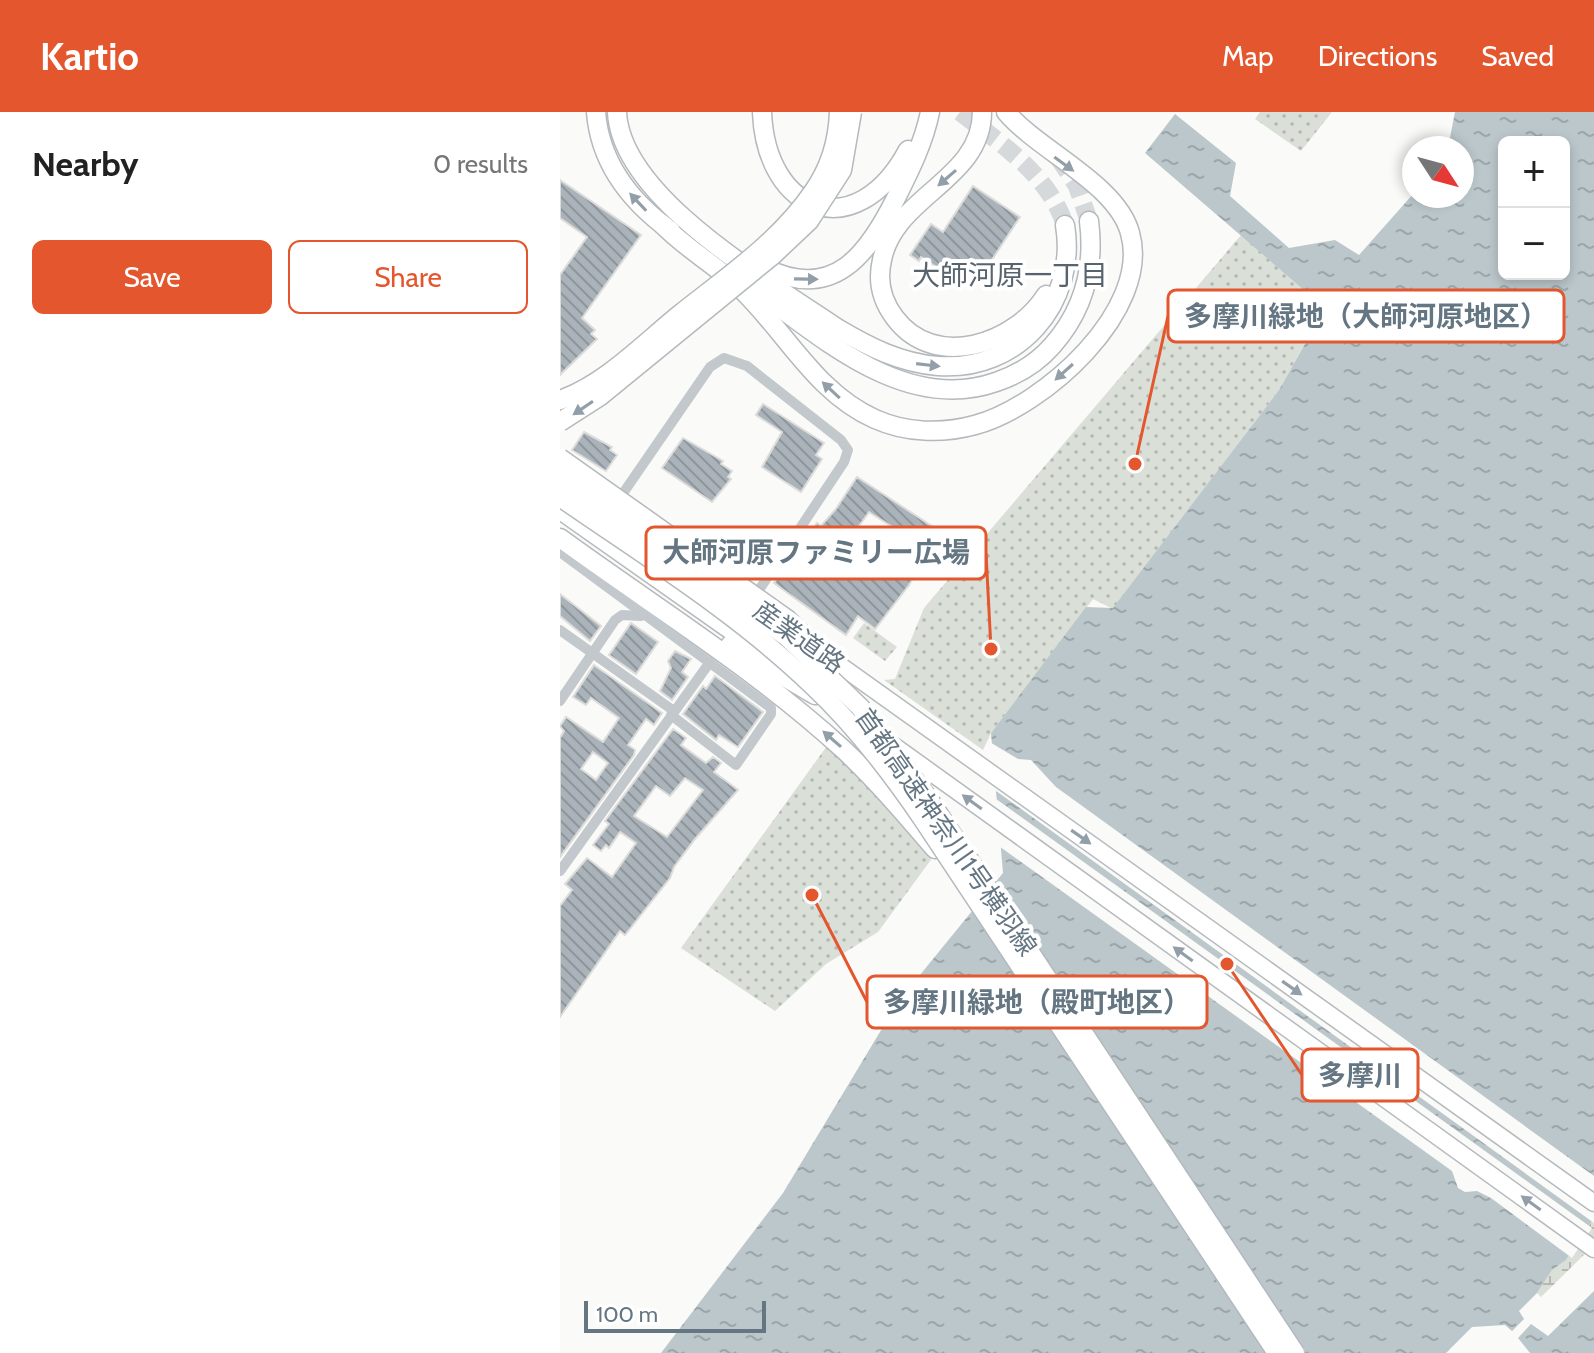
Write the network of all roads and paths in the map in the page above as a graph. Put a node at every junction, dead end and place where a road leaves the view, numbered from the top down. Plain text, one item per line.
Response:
1 (598, 112) edge
2 (617, 112) edge
3 (762, 112) edge
4 (839, 112) edge
5 (852, 112) edge
6 (921, 112) edge
7 (930, 112) edge
8 (982, 112) edge
9 (1006, 112) edge
10 (688, 221) junction
11 (1089, 221) tunnel mouth
12 (662, 224) junction
13 (560, 400) edge
14 (560, 422) edge
15 (560, 458) edge
16 (560, 469) edge
17 (560, 477) edge
18 (560, 497) edge
19 (613, 507) junction
20 (560, 511) edge
21 (560, 529) edge
22 (560, 538) edge
23 (560, 552) edge
24 (760, 609) junction
25 (645, 617) junction
26 (560, 630) edge
27 (741, 639) junction
28 (592, 652) junction
29 (710, 662) junction
30 (560, 701) edge
31 (673, 713) junction
32 (855, 723) junction
33 (901, 760) junction
34 (560, 871) edge
35 (973, 894) junction
36 (1594, 1203) edge
37 (1594, 1249) edge
38 (1277, 1353) edge
39 (1295, 1353) edge

12 -> 1 highway
2 - 10 highway
3 - 6 highway
4 - 13 highway, bridge
5 -> 14 highway, bridge
10 -> 7 highway
8 - 10 highway
9 -> 12 highway
11 - 12 highway
15 - 33 highway, bridge
16 - 19 main road, 産業道路
17 - 33 highway, 首都高速神奈川1号横羽線, bridge
18 - 32 highway, 首都高速神奈川1号横羽線, bridge
19 - 24 main road, 産業道路
19 - 24 street
20 - 27 main road, 産業道路
21 - 32 highway, bridge
35 -> 22 highway, bridge
23 - 25 street
24 - 27 street
24 -> 36 main road, 産業道路
25 - 28 street
25 - 29 street
26 - 28 street
27 - 32 main road, 産業道路
28 - 30 street
28 - 31 street
29 - 31 street
29 - 31 street
31 - 34 street
32 - 35 highway, 首都高速神奈川1号横羽線, bridge
37 -> 32 main road, 産業道路, bridge
33 - 39 highway, 首都高速神奈川1号横羽線, bridge
35 - 38 highway, 首都高速神奈川1号横羽線, bridge

